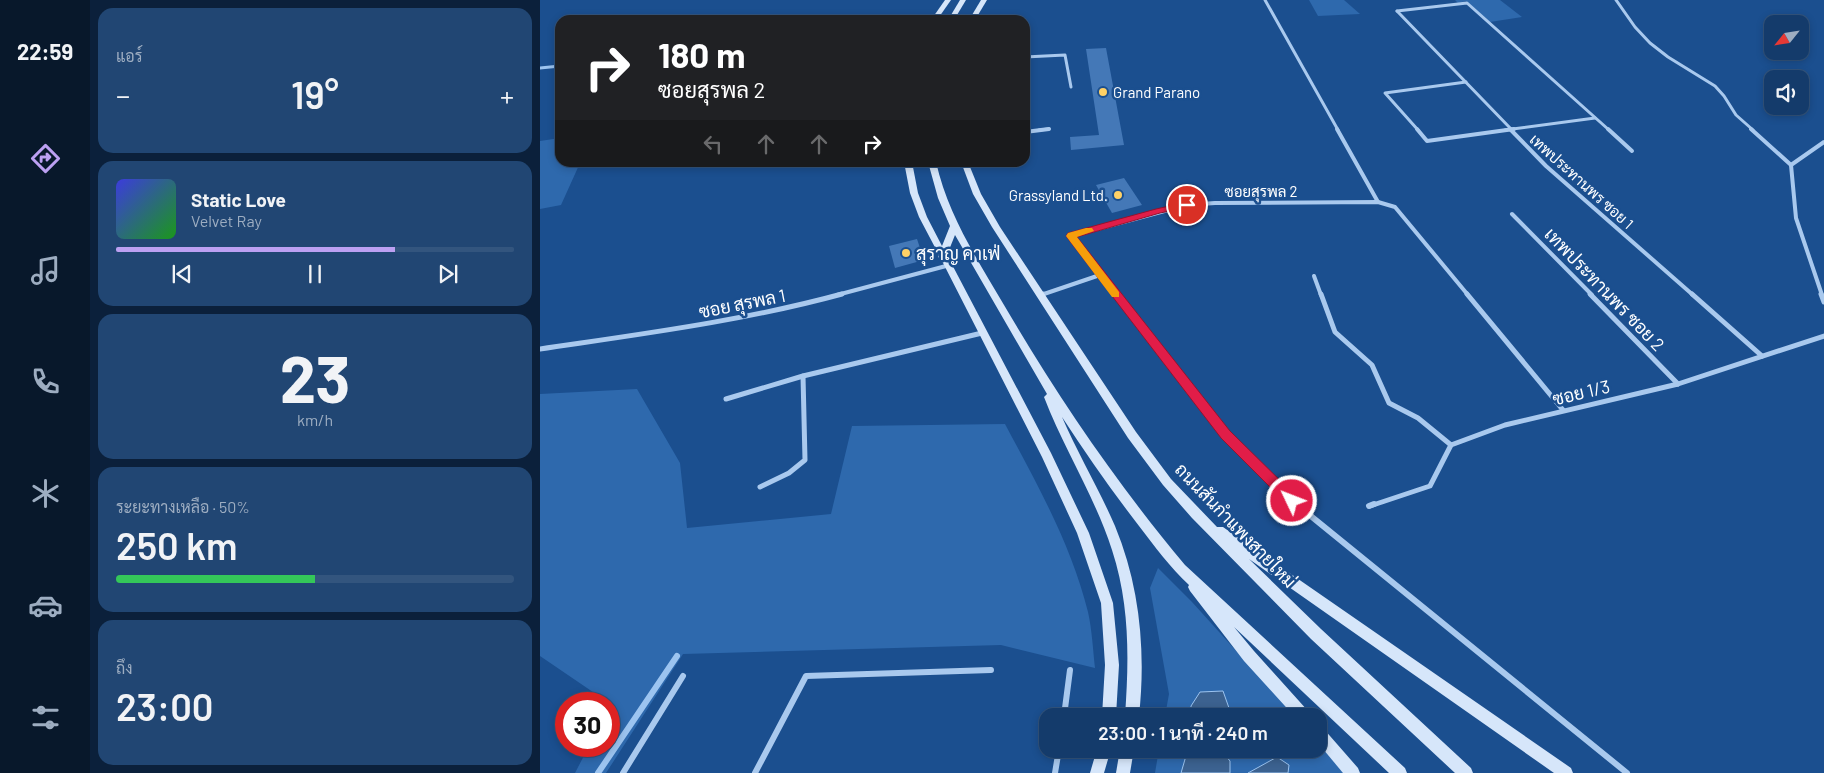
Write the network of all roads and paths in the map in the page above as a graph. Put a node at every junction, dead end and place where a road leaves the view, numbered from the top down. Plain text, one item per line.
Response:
1 (948, 0) edge
2 (963, 0) edge
3 (984, 0) edge
4 (1265, 0) edge
5 (1616, 0) edge
6 (938, 15) edge
7 (954, 15) edge
8 (975, 15) edge
9 (1030, 57) edge
10 (1466, 82) junction
11 (1071, 87) dead end
12 (1595, 118) junction
13 (1049, 129) dead end
14 (1510, 130) junction
15 (1030, 131) edge
16 (1824, 142) edge
17 (1632, 152) dead end
18 (1791, 165) junction
19 (909, 167) edge
20 (933, 167) edge
21 (966, 167) edge
22 (1378, 202) junction
23 (1512, 214) dead end
24 (954, 227) junction
25 (944, 261) junction
26 (1100, 275) junction
27 (1314, 276) dead end
28 (1822, 290) edge
29 (1041, 295) junction
30 (1824, 302) edge
31 (982, 333) junction
32 (1824, 336) edge
33 (540, 349) edge
34 (1762, 356) junction
35 (1038, 372) junction
36 (803, 376) junction
37 (1678, 384) junction
38 (726, 399) dead end
39 (1563, 410) junction
40 (1451, 445) junction
41 (760, 487) dead end
42 (1369, 506) dead end
43 (1196, 514) junction
44 (1181, 568) junction
45 (991, 670) dead end
46 (1070, 670) dead end
47 (683, 676) dead end
48 (1065, 708) edge
49 (1109, 708) edge
50 (1133, 708) edge
51 (1296, 708) edge
52 (1327, 743) edge
53 (1058, 758) edge
54 (1101, 758) edge
55 (1126, 758) edge
56 (623, 773) edge
57 (755, 773) edge
58 (1055, 773) edge
59 (1097, 773) edge
60 (1123, 773) edge
61 (1353, 773) edge
62 (1400, 773) edge
63 (1466, 773) edge
64 (1566, 773) edge
65 (1628, 773) edge

1 - 6 main road
2 - 7 main road
3 - 8 main road
4 - 22 street
5 - 18 street
9 - 11 street
10 - 12 street, เทพประทานพร ซอย 1
10 - 14 street, เทพประทานพร ซอย 1
10 - 14 street
12 - 14 street
12 - 17 street
13 - 15 street
14 - 34 street, เทพประทานพร ซอย 1
16 - 18 street
18 - 28 street
19 - 25 main road
20 - 24 main road
21 - 29 main road, ถนนสันกำแพงสายใหม่
22 - 26 street, ซอยสุรพล 2
22 - 39 street, ซอยสุรพล 2
23 - 37 street, เทพประทานพร ซอย 2
24 - 25 main road
24 - 35 main road
25 - 31 main road
25 - 33 street, ซอย สุรพล 1
26 - 29 street
26 - 65 street
27 - 40 street
28 - 30 street
29 - 43 main road, ถนนสันกำแพงสายใหม่
31 - 36 street
31 - 49 main road
32 - 34 street, ซอย 1/3
34 - 37 street, ซอย 1/3
35 - 44 main road
35 - 50 main road
36 - 38 street
36 - 41 street
37 - 39 street, ซอย 1/3
39 - 40 street, ซอย 1/3
40 - 42 street
43 - 63 main road, ถนนสันกำแพงสายใหม่
43 - 64 main road
44 - 51 main road
44 - 62 main road
45 - 57 street
46 - 48 street
47 - 56 street
52 - 61 main road
53 - 58 street
54 - 59 main road
55 - 60 main road

